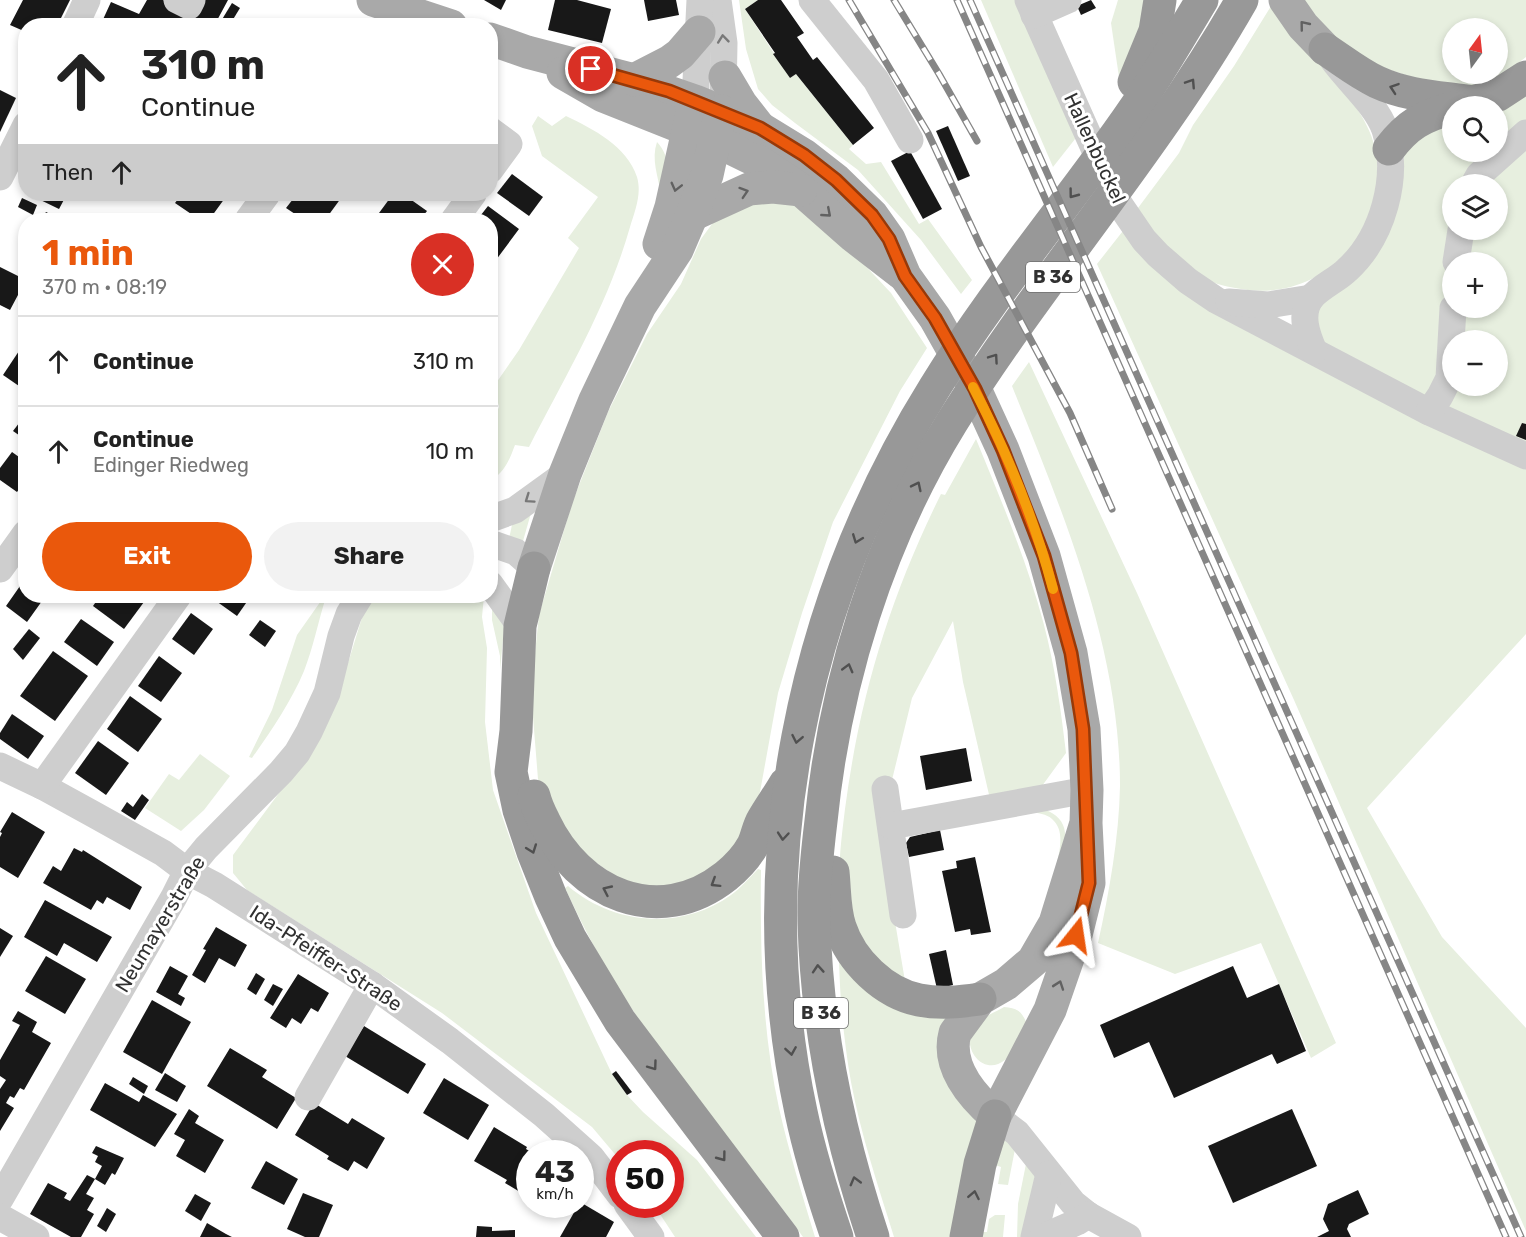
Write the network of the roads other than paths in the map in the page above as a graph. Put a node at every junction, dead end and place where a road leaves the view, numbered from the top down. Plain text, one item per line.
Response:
1 (87, 0) edge
2 (177, 0) edge
3 (192, 0) edge
4 (700, 0) edge
5 (718, 0) edge
6 (812, 0) edge
7 (1068, 0) edge
8 (1161, 0) edge
9 (1202, 0) edge
10 (1242, 0) edge
11 (1285, 0) edge
12 (392, 3) edge
13 (1031, 8) edge
14 (79, 18) edge
15 (430, 18) edge
16 (699, 32) junction
17 (498, 42) edge
18 (1325, 50) junction
19 (527, 52) junction
20 (725, 77) junction
21 (1526, 77) edge
22 (634, 80) junction
23 (1139, 88) junction
24 (1495, 96) edge
25 (1442, 101) edge
26 (1442, 112) edge
27 (705, 120) junction
28 (760, 128) junction
29 (1526, 133) edge
30 (498, 136) edge
31 (910, 140) dead end
32 (18, 141) edge
33 (1389, 149) junction
34 (498, 159) edge
35 (1480, 174) edge
36 (0, 177) edge
37 (801, 190) junction
38 (692, 215) junction
39 (905, 276) junction
40 (1311, 298) junction
41 (1216, 300) junction
42 (640, 306) junction
43 (1452, 318) edge
44 (1314, 351) junction
45 (1429, 411) junction
46 (1526, 456) edge
47 (565, 474) junction
48 (498, 516) edge
49 (18, 544) edge
50 (498, 546) edge
51 (534, 568) junction
52 (0, 569) edge
53 (498, 569) edge
54 (498, 595) edge
55 (173, 603) edge
56 (356, 603) edge
57 (520, 626) junction
58 (516, 731) junction
59 (0, 766) edge
60 (790, 778) junction
61 (825, 783) junction
62 (42, 786) junction
63 (885, 789) dead end
64 (1087, 790) junction
65 (1086, 823) junction
66 (891, 826) junction
67 (187, 871) junction
68 (903, 915) dead end
69 (372, 985) junction
70 (993, 992) junction
71 (1039, 1034) junction
72 (957, 1068) junction
73 (308, 1097) dead end
74 (1009, 1103) junction
75 (1049, 1174) junction
76 (606, 1177) edge
77 (0, 1199) edge
78 (1088, 1215) junction
79 (0, 1217) edge
80 (637, 1218) edge
81 (36, 1237) edge
82 (651, 1237) edge
83 (783, 1237) edge
84 (837, 1237) edge
85 (873, 1237) edge
86 (966, 1237) edge
87 (1034, 1237) edge
88 (1043, 1237) edge
89 (1128, 1237) edge

1 - 14 street
2 - 3 street
4 - 16 street
20 -> 5 street
6 - 31 street
7 - 13 street
8 - 23 highway
9 - 23 highway
61 -> 10 highway, B 36
18 -> 11 main road
12 - 15 main road
13 - 41 street, Hallenbuckel
16 - 22 main road
16 - 27 street
17 - 19 main road
25 -> 18 highway
18 - 33 street
19 - 22 main road
19 - 27 main road
20 - 27 street
20 - 28 main road
21 - 24 highway
22 - 27 main road
23 -> 60 highway, B 36
26 - 33 highway
27 - 28 main road
27 - 37 main road
27 - 38 main road
27 -> 42 main road
28 - 39 main road
29 - 35 street
30 - 34 street
32 - 36 street
33 - 40 street
38 -> 37 main road
37 -> 39 main road
38 - 42 main road
39 - 64 main road
40 - 41 street, Hallenbuckel
40 - 44 street
41 - 44 street, Hallenbuckel
42 - 47 main road
43 - 45 street
44 - 45 street, Hallenbuckel
45 - 46 street, Hallenbuckel
47 -> 48 street
47 - 51 main road
49 - 52 street
50 - 51 street
51 - 53 street
51 - 57 highway
54 - 57 street
55 - 62 street
56 - 67 street, Neumayerstraße
57 - 58 highway
60 -> 58 highway
58 -> 83 highway
59 - 62 street, Ida-Pfeiffer-Straße
60 -> 84 highway, B 36
61 - 70 highway
85 -> 61 highway, B 36
62 - 67 street, Ida-Pfeiffer-Straße
63 - 66 street
64 - 65 main road
64 - 66 street
65 - 70 main road
71 -> 65 main road
66 - 68 street
67 - 69 street, Ida-Pfeiffer-Straße
67 - 77 street, Neumayerstraße
69 - 73 street
69 - 76 street, Ida-Pfeiffer-Straße
70 - 71 main road
70 - 72 main road
71 - 74 main road
72 - 74 main road
72 - 74 main road
74 - 75 street
86 -> 74 highway
75 - 78 street
75 - 87 street
78 - 88 street
78 - 89 street
79 - 81 street
80 - 82 street

